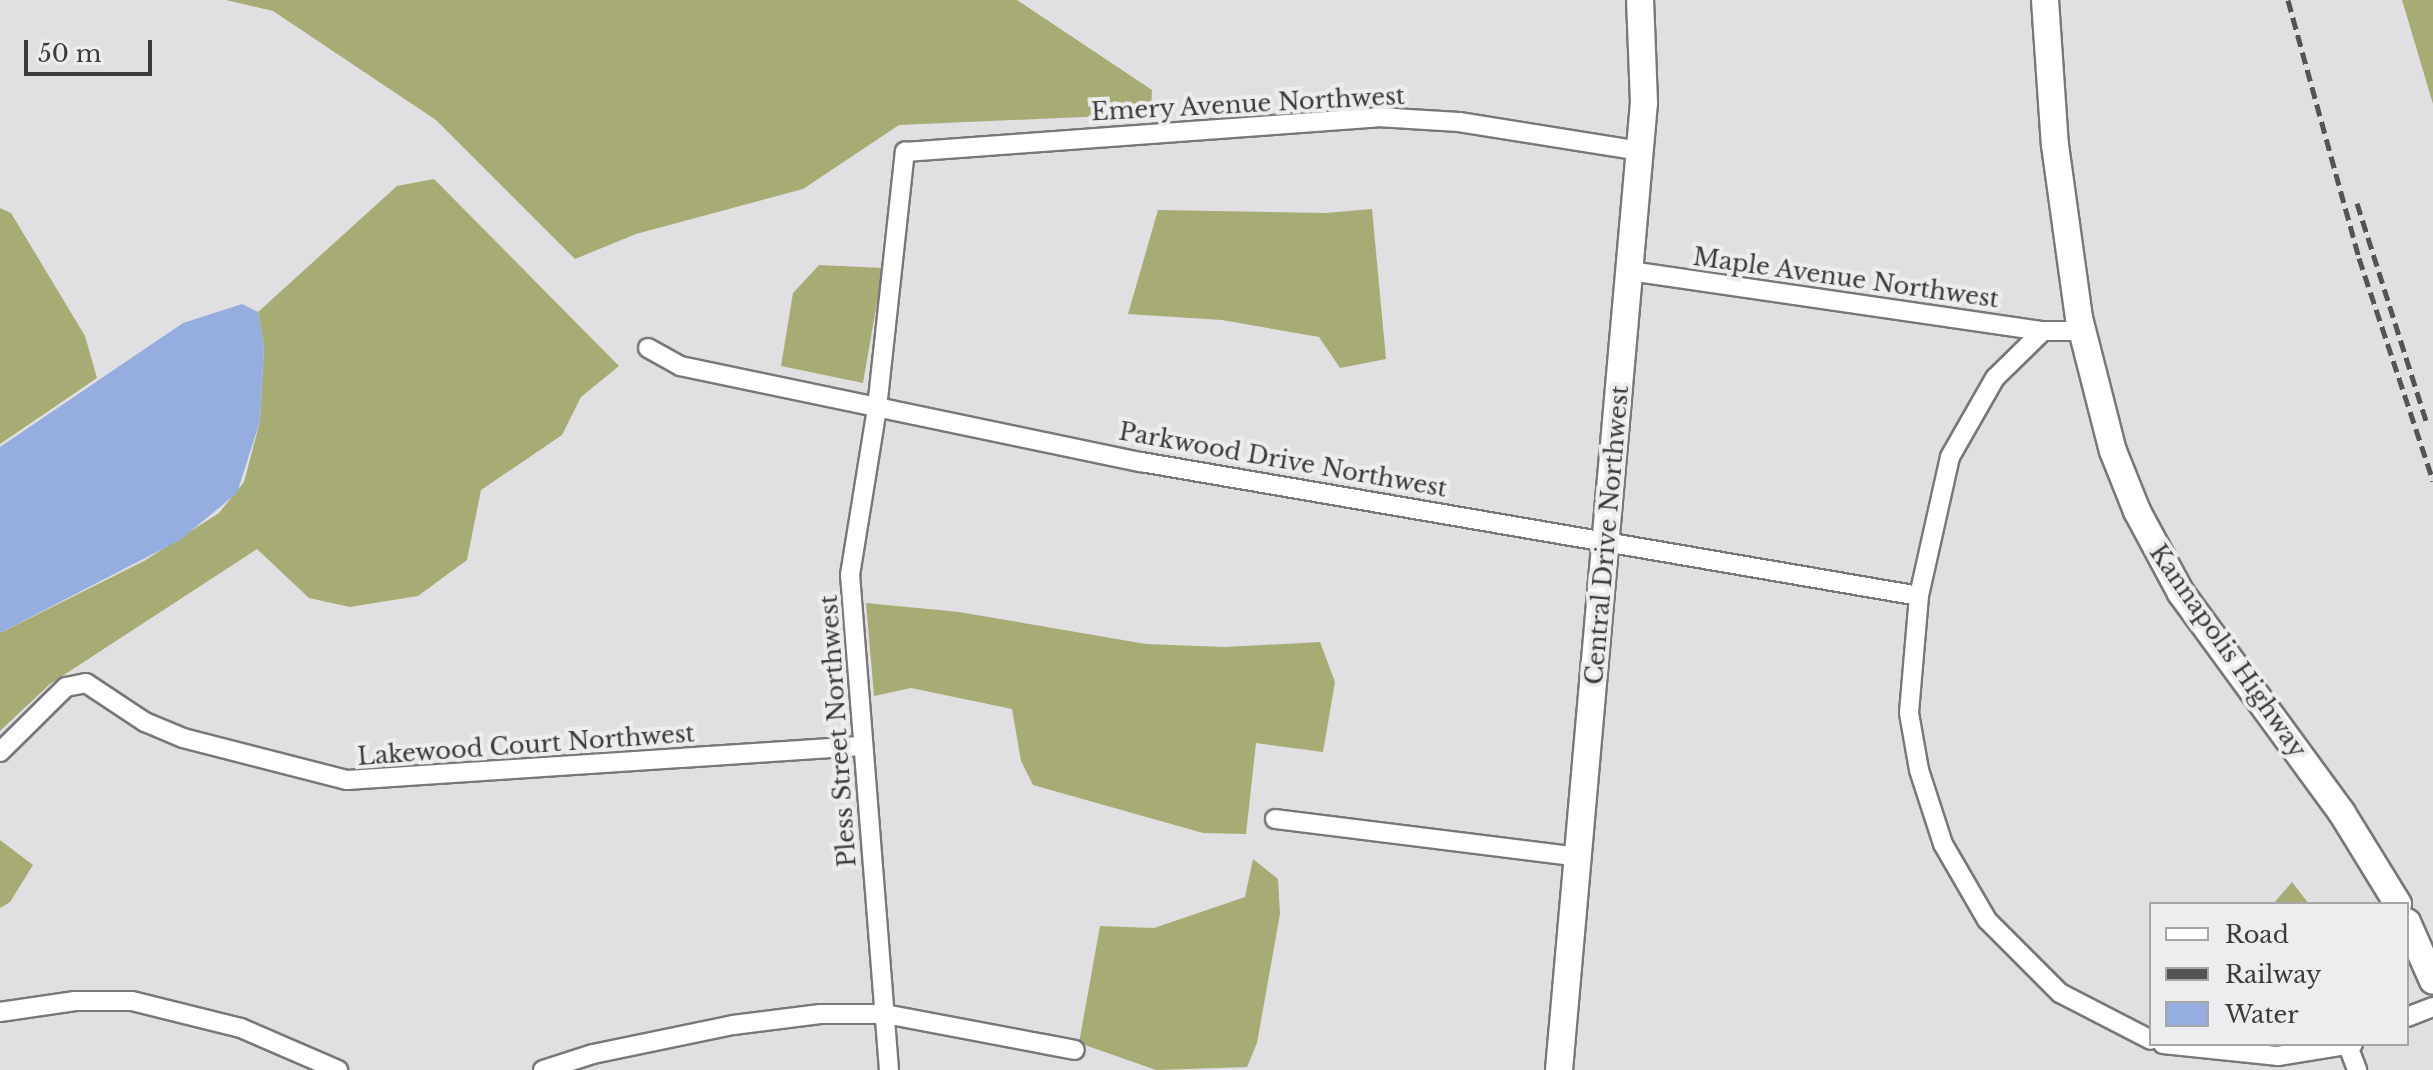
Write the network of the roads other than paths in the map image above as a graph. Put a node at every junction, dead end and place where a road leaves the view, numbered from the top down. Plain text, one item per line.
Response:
1 (1640, 0) edge
2 (2045, 0) edge
3 (1640, 151) junction
4 (905, 152) joint
5 (1630, 271) junction
6 (2060, 332) junction
7 (648, 348) dead end
8 (877, 408) junction
9 (1606, 539) junction
10 (1919, 596) junction
11 (861, 746) junction
12 (0, 752) edge
13 (1275, 819) dead end
14 (1578, 857) junction
15 (2397, 902) edge
16 (2409, 927) edge
17 (2433, 981) edge
18 (2433, 1007) edge
19 (0, 1012) edge
20 (885, 1014) junction
21 (2409, 1016) edge
22 (2149, 1039) edge
23 (2182, 1046) edge
24 (2343, 1046) edge
25 (2350, 1046) edge
26 (1075, 1050) dead end
27 (567, 1066) edge
28 (338, 1070) edge
29 (543, 1070) edge
30 (889, 1070) edge
31 (1559, 1070) edge
32 (2357, 1070) edge

1 - 3 street, Central Drive Northwest
2 - 6 street, Kannapolis Highway
3 - 4 street, Emery Avenue Northwest
3 - 5 street, Central Drive Northwest
4 - 8 street, Pless Street Northwest
5 - 6 street, Maple Avenue Northwest
5 - 9 street, Central Drive Northwest
6 - 10 street
6 - 15 street, Kannapolis Highway
7 - 8 street, Parkwood Drive Northwest
8 - 9 street, Parkwood Drive Northwest
8 - 11 street, Pless Street Northwest
9 - 10 street, Parkwood Drive Northwest
9 - 14 street, Central Drive Northwest
10 - 22 street
11 - 12 street, Lakewood Court Northwest
11 - 20 street, Pless Street Northwest
13 - 14 street
14 - 31 street, Central Drive Northwest
16 - 17 street
18 - 21 street
19 - 28 street
20 - 26 street
20 - 27 street
20 - 30 street, Pless Street Northwest
23 - 24 street
25 - 32 street
27 - 29 street

